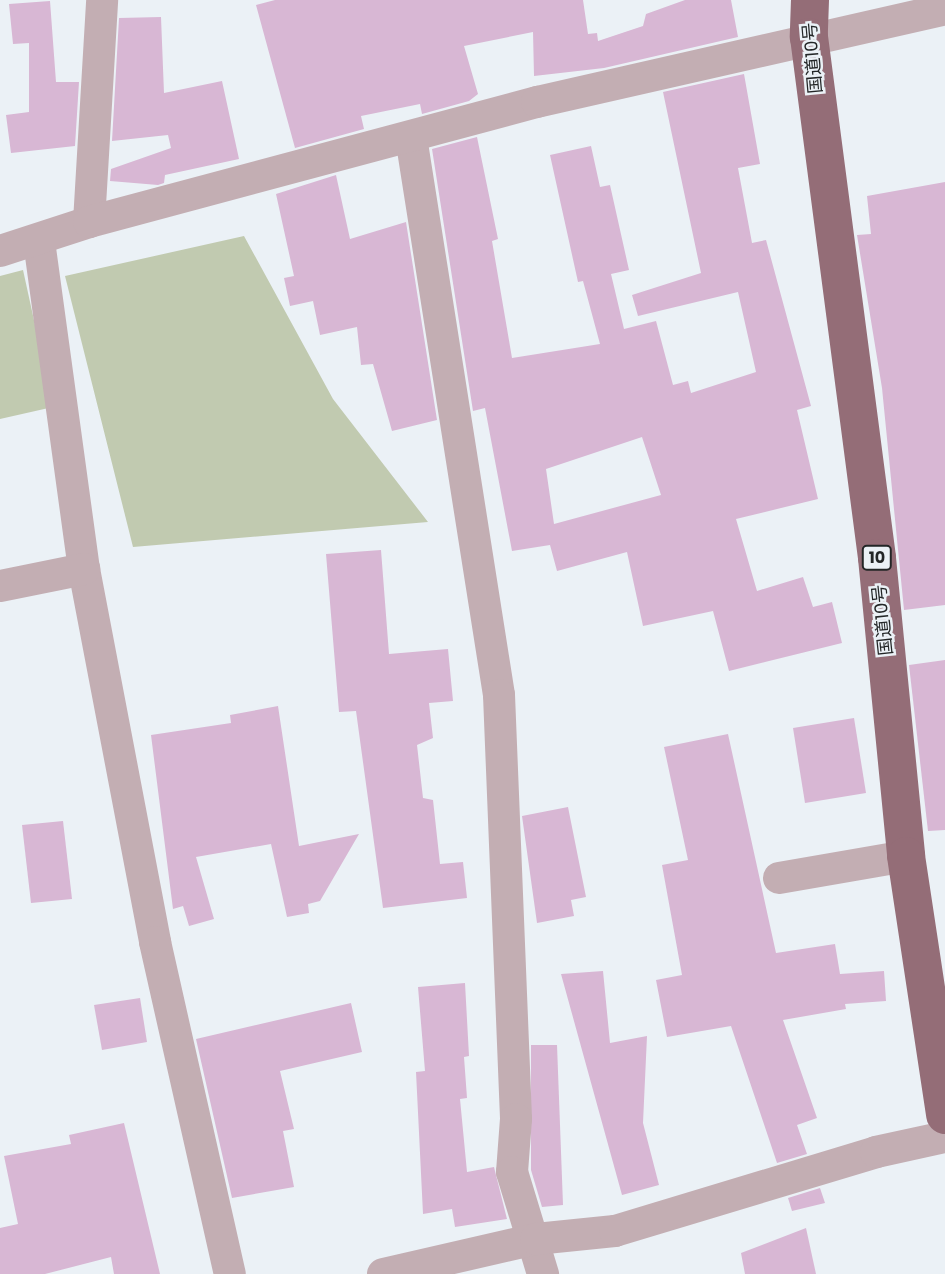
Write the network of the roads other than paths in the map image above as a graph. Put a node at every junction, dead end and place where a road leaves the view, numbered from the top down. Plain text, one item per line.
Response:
1 (102, 0) edge
2 (810, 0) edge
3 (945, 9) edge
4 (809, 37) junction
5 (411, 137) junction
6 (89, 222) junction
7 (39, 241) junction
8 (0, 251) edge
9 (84, 569) junction
10 (0, 586) edge
11 (906, 856) junction
12 (779, 878) dead end
13 (945, 1118) edge
14 (536, 1239) junction
15 (230, 1274) edge
16 (383, 1274) edge
17 (542, 1274) edge

1 - 6 street
2 - 4 highway, 国道10号 / 10
3 - 4 street
4 - 5 street
4 - 11 highway, 国道10号 / 10
5 - 6 street
5 - 14 street
6 - 7 street
7 - 8 street
7 - 9 street
9 - 10 street
9 - 15 street
11 - 12 street
11 - 13 highway, 国道10号 / 10
13 - 14 street
14 - 16 street
14 - 17 street

